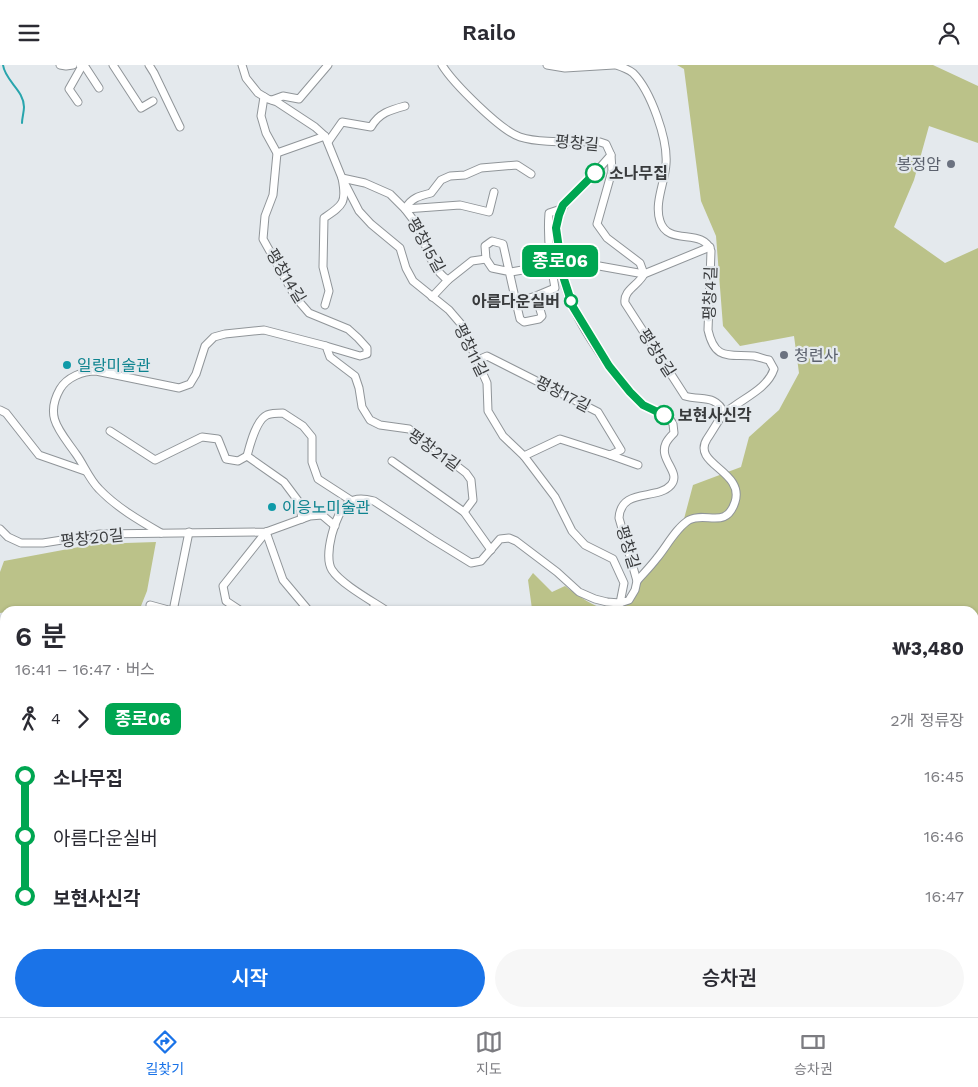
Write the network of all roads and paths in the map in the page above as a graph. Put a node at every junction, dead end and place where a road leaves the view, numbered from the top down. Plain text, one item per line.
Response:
1 (60, 65) edge
2 (73, 65) edge
3 (80, 65) edge
4 (84, 65) edge
5 (113, 65) edge
6 (149, 65) edge
7 (242, 65) edge
8 (328, 65) edge
9 (442, 65) edge
10 (548, 65) edge
11 (615, 65) edge
12 (99, 88) dead end
13 (264, 97) junction
14 (272, 100) junction
15 (153, 101) dead end
16 (78, 102) dead end
17 (405, 106) dead end
18 (180, 127) dead end
19 (327, 139) junction
20 (277, 153) junction
21 (611, 155) junction
22 (530, 174) dead end
23 (342, 178) junction
24 (494, 192) dead end
25 (405, 209) junction
26 (561, 209) junction
27 (710, 247) junction
28 (486, 259) junction
29 (560, 259) junction
30 (551, 265) junction
31 (511, 272) junction
32 (644, 274) junction
33 (448, 281) junction
34 (536, 296) junction
35 (432, 297) junction
36 (516, 302) junction
37 (324, 305) dead end
38 (326, 346) junction
39 (478, 360) junction
40 (0, 411) edge
41 (724, 413) junction
42 (110, 431) dead end
43 (610, 455) junction
44 (247, 456) junction
45 (524, 456) junction
46 (392, 461) dead end
47 (638, 465) dead end
48 (85, 471) junction
49 (352, 501) junction
50 (464, 512) junction
51 (302, 519) junction
52 (335, 526) junction
53 (0, 529) edge
54 (189, 532) junction
55 (266, 532) junction
56 (161, 533) junction
57 (491, 550) junction
58 (638, 581) junction
59 (376, 603) junction
60 (620, 603) junction
61 (150, 605) dead end
62 (154, 606) edge
63 (174, 606) edge
64 (234, 606) edge
65 (304, 606) edge
66 (374, 606) edge
67 (380, 606) edge

1 - 2 street
3 - 16 street
4 - 12 street
5 - 15 street
6 - 18 street
7 - 13 street
8 - 14 street
9 - 21 street, 평창길 / 평창길
10 - 11 street, 평창4길
11 - 27 street, 평창4길
13 - 14 street
13 - 20 street
14 - 19 street
17 - 19 street
19 - 20 street
19 - 23 street, 평창11길
20 - 38 street, 평창14길
21 - 26 street, 평창길 / 평창길
21 - 32 street
22 - 25 street, 평창15길
23 - 25 street, 평창15길
23 - 35 street, 평창11길
23 - 37 street, 평창11길
24 - 25 street, 평창15길
25 - 33 street, 평창15길
26 - 29 street, 평창길 / 평창길
26 - 30 street
27 - 32 street, 평창5길
27 - 41 street, 평창4길
28 - 31 street
28 - 31 street
28 - 33 street
29 - 32 street
29 - 58 street, 평창길 / 평창길
30 - 31 street
30 - 34 street
31 - 36 street
32 - 41 street, 평창5길
33 - 35 street
34 - 36 street
34 - 36 street
35 - 39 street, 평창11길
38 - 48 street
38 - 50 street, 평창21길
39 - 43 street, 평창17길
39 - 45 street, 평창11길
40 - 48 street
41 - 58 street
42 - 44 street
43 - 45 street
43 - 47 street
44 - 49 street
44 - 51 street
45 - 60 street, 평창11길
46 - 50 street
48 - 56 street
49 - 52 street
49 - 57 street
50 - 57 street
51 - 52 street, 평창20길
51 - 55 street, 평창20길
52 - 59 street
53 - 56 street, 평창20길
54 - 55 street, 평창20길
54 - 56 street, 평창20길
54 - 63 street
55 - 64 street
55 - 65 street
57 - 60 street
58 - 60 street, 평창길 / 평창길
59 - 66 street
59 - 67 street
61 - 62 street

